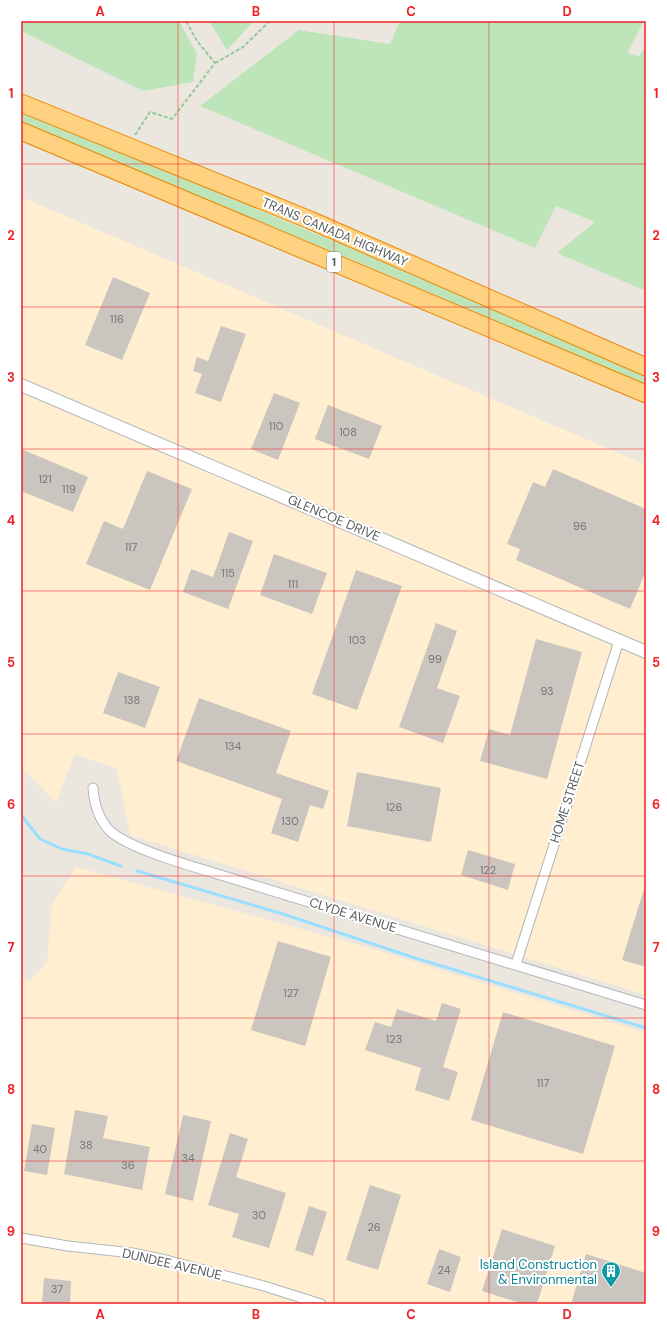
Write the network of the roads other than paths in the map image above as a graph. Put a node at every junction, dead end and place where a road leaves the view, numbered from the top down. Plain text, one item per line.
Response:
1 (21, 92) edge
2 (21, 103) edge
3 (21, 131) edge
4 (286, 211) junction
5 (646, 368) edge
6 (21, 385) edge
7 (646, 394) edge
8 (619, 641) junction
9 (646, 652) edge
10 (93, 788) dead end
11 (516, 964) junction
12 (646, 1005) edge
13 (21, 1238) edge
14 (321, 1304) edge

1 - 4 highway
2 - 4 highway, TRANS CANADA HIGHWAY / 1
3 - 7 highway, 1
4 - 5 highway, TRANS CANADA HIGHWAY / 1
6 - 8 street, GLENCOE DRIVE
8 - 9 street, GLENCOE DRIVE
8 - 11 street, HOME STREET
10 - 11 street, CLYDE AVENUE
11 - 12 street, CLYDE AVENUE
13 - 14 street, DUNDEE AVENUE

